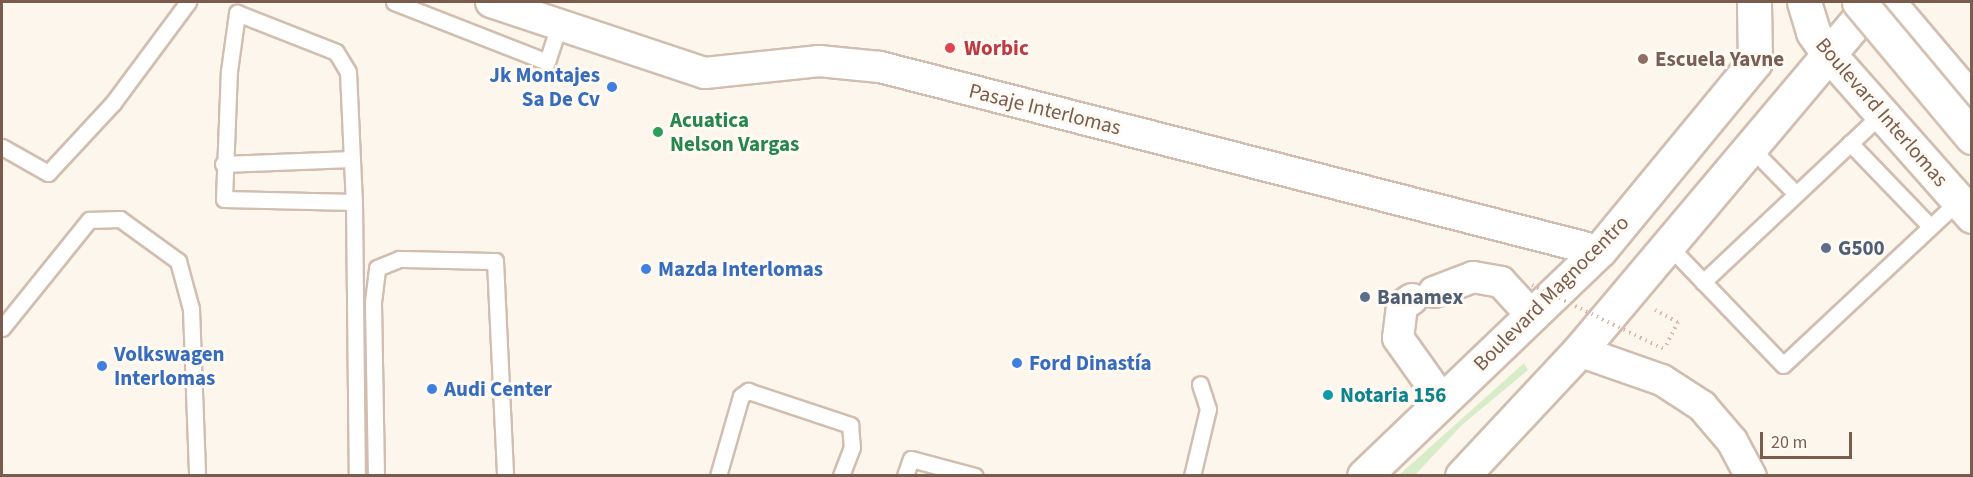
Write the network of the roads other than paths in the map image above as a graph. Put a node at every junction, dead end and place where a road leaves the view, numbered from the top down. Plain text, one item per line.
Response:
1 (188, 2) edge
2 (394, 2) edge
3 (491, 2) edge
4 (1755, 2) edge
5 (1804, 2) edge
6 (1859, 2) edge
7 (1873, 2) edge
8 (1888, 2) edge
9 (559, 26) junction
10 (1827, 52) junction
11 (1971, 101) edge
12 (1881, 114) junction
13 (1971, 137) edge
14 (1850, 143) junction
15 (1749, 146) junction
16 (2, 147) edge
17 (352, 159) junction
18 (223, 164) junction
19 (1796, 194) junction
20 (354, 202) junction
21 (1964, 208) edge
22 (1930, 226) junction
23 (1668, 245) junction
24 (1599, 251) junction
25 (1703, 282) junction
26 (1532, 300) junction
27 (2, 328) edge
28 (1579, 351) junction
29 (1200, 384) dead end
30 (1443, 400) junction
31 (1472, 468) edge
32 (197, 476) edge
33 (357, 476) edge
34 (376, 476) edge
35 (505, 476) edge
36 (717, 476) edge
37 (841, 476) edge
38 (905, 476) edge
39 (975, 476) edge
40 (1192, 476) edge
41 (1364, 476) edge
42 (1751, 476) edge

1 - 16 lane
2 - 9 lane
3 - 9 street, Pasaje Interlomas
4 - 24 main road, Boulevard Magnocentro
5 - 10 main road, Boulevard Interlomas
6 - 13 main road, bridge
7 - 10 main road
8 - 11 main road
9 - 24 street, Pasaje Interlomas
10 - 12 main road, Boulevard Interlomas
10 - 15 main road
12 - 14 lane
12 - 21 main road, Boulevard Interlomas
14 - 19 lane
14 - 22 lane
15 - 19 lane
15 - 23 main road
17 - 18 lane
17 - 18 lane
17 - 20 lane
18 - 20 lane
19 - 25 lane
20 - 33 lane
21 - 22 lane
22 - 25 lane
23 - 25 lane
23 - 28 main road
24 - 26 main road, Boulevard Magnocentro
26 - 30 main road, Boulevard Magnocentro
26 - 30 street
27 - 32 lane
28 - 31 main road
28 - 42 street
29 - 40 lane
30 - 41 main road, Boulevard Magnocentro
34 - 35 lane
36 - 37 lane
38 - 39 lane

